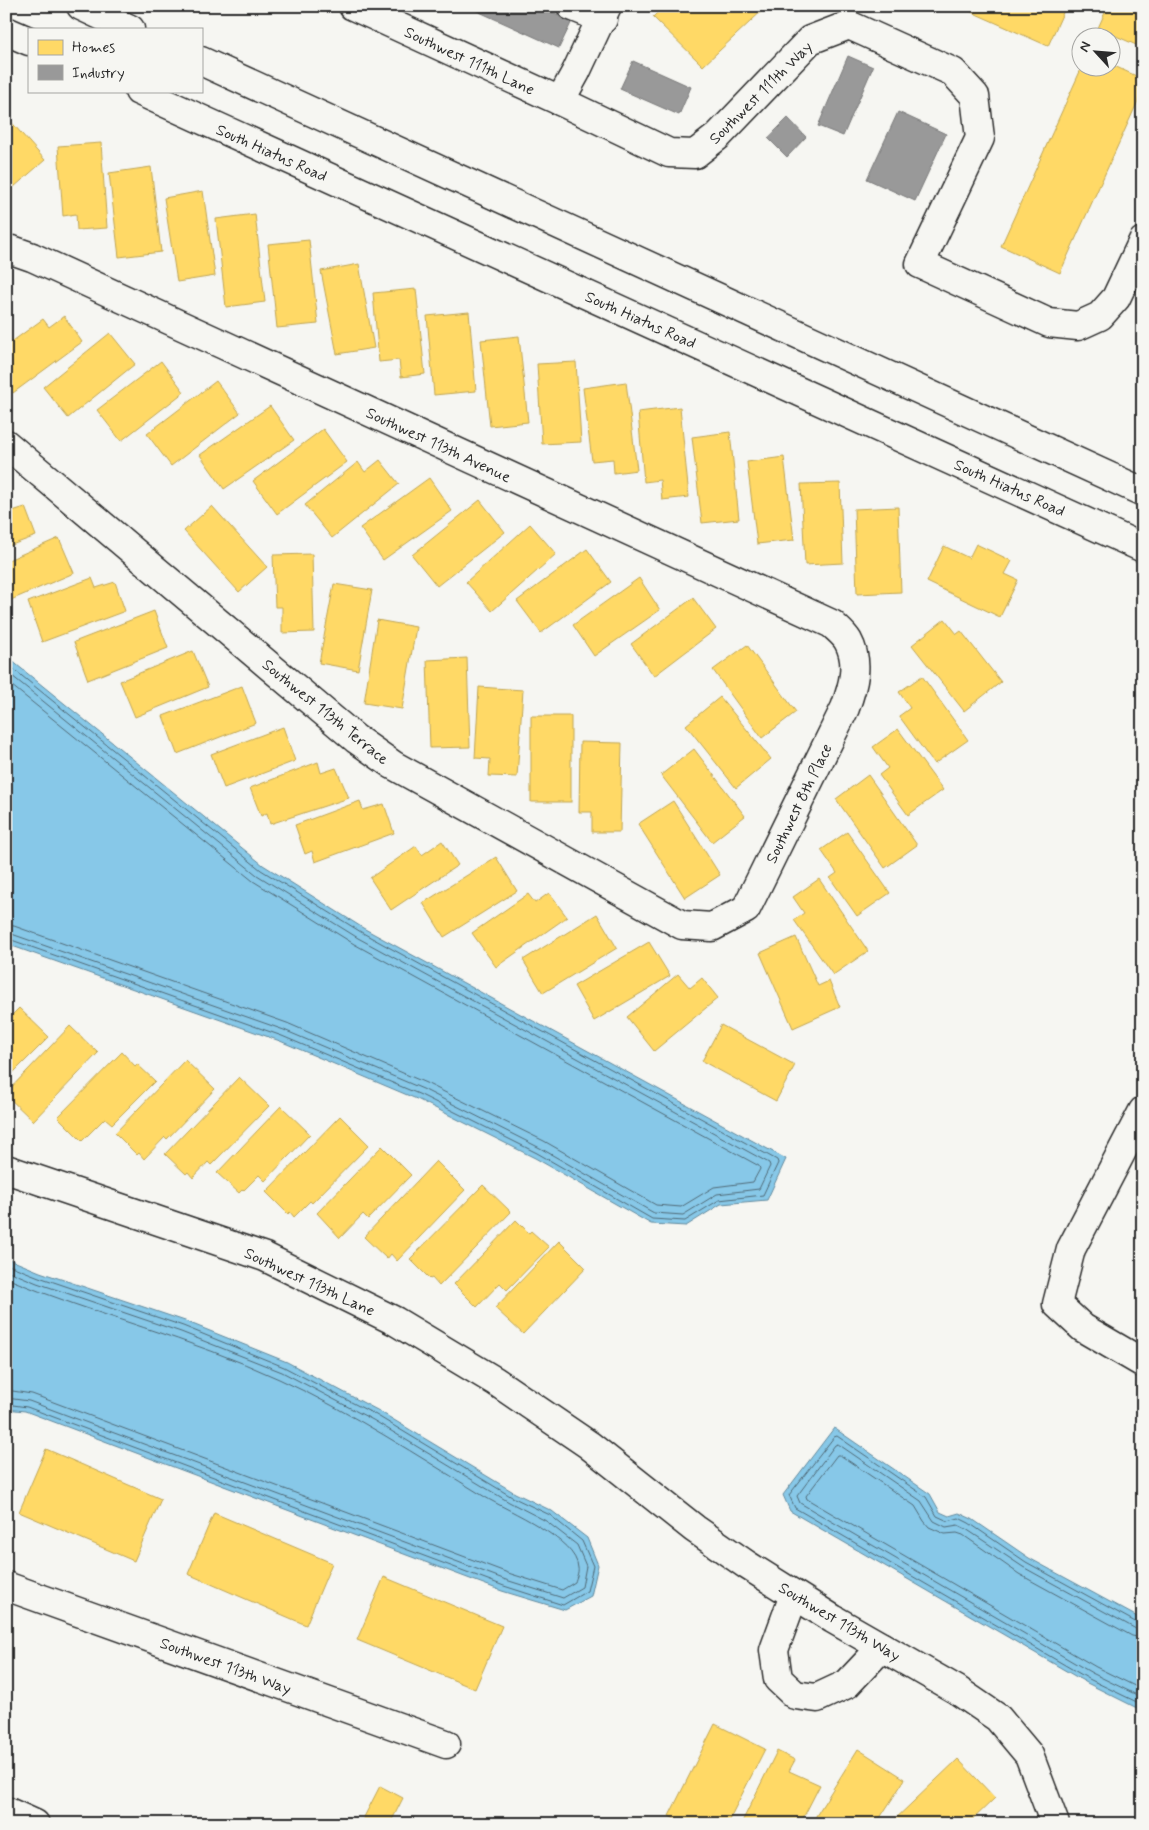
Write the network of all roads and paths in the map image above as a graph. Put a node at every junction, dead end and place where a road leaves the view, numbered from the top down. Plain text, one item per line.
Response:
1 (81, 6) edge
2 (353, 6) edge
3 (572, 6) edge
4 (605, 12) edge
5 (128, 28) edge
6 (6, 31) edge
7 (28, 41) edge
8 (202, 61) edge
9 (141, 92) edge
10 (560, 101) junction
11 (1143, 241) edge
12 (6, 250) edge
13 (6, 444) edge
14 (1143, 492) edge
15 (1143, 548) edge
16 (855, 659) joint
17 (712, 927) joint
18 (1143, 1111) edge
19 (6, 1169) edge
20 (1143, 1363) edge
21 (589, 1445) joint
22 (6, 1586) edge
23 (794, 1595) junction
24 (882, 1647) junction
25 (446, 1744) dead end
26 (6, 1810) edge
27 (35, 1824) edge
28 (1055, 1824) edge

1 - 5 street
2 - 10 street, Southwest 111th Lane
3 - 4 street
4 - 10 street
6 - 7 street
8 - 14 street
9 - 15 street, South Hiatus Road
10 - 11 street, Southwest 111th Way
12 - 16 street, Southwest 113th Avenue
13 - 17 street, Southwest 113th Terrace
16 - 17 street, Southwest 8th Place
18 - 20 street
19 - 21 street, Southwest 113th Lane
21 - 23 street, Southwest 113th Way
22 - 25 street, Southwest 113th Way
23 - 24 street, Southwest 113th Way
23 - 24 street
24 - 28 street, Southwest 113th Way
26 - 27 street

